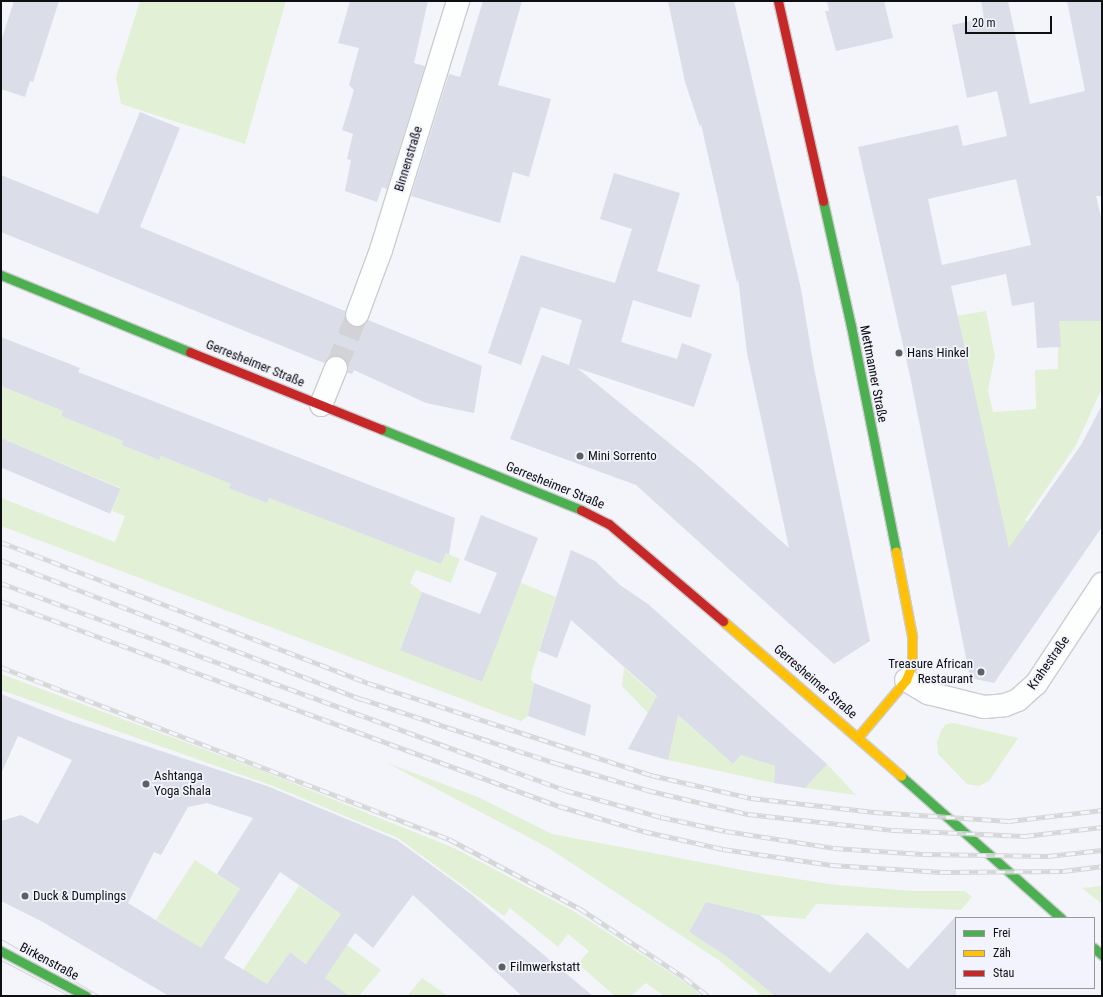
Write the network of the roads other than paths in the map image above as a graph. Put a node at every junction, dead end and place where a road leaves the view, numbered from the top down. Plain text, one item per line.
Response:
1 (458, 1) edge
2 (778, 1) edge
3 (1, 275) edge
4 (357, 315) tunnel mouth
5 (336, 368) tunnel mouth
6 (321, 405) junction
7 (1102, 584) edge
8 (906, 680) junction
9 (858, 737) junction
10 (1060, 917) edge
11 (1, 950) edge
12 (86, 996) edge

1 - 4 street, Binnenstraße
2 - 8 street, Mettmanner Straße
3 - 6 street, Gerresheimer Straße
5 - 6 street
6 - 9 street, Gerresheimer Straße
7 - 8 street, Krahestraße
8 - 9 street, Mettmanner Straße
9 - 10 street, Gerresheimer Straße
11 - 12 street, Birkenstraße

